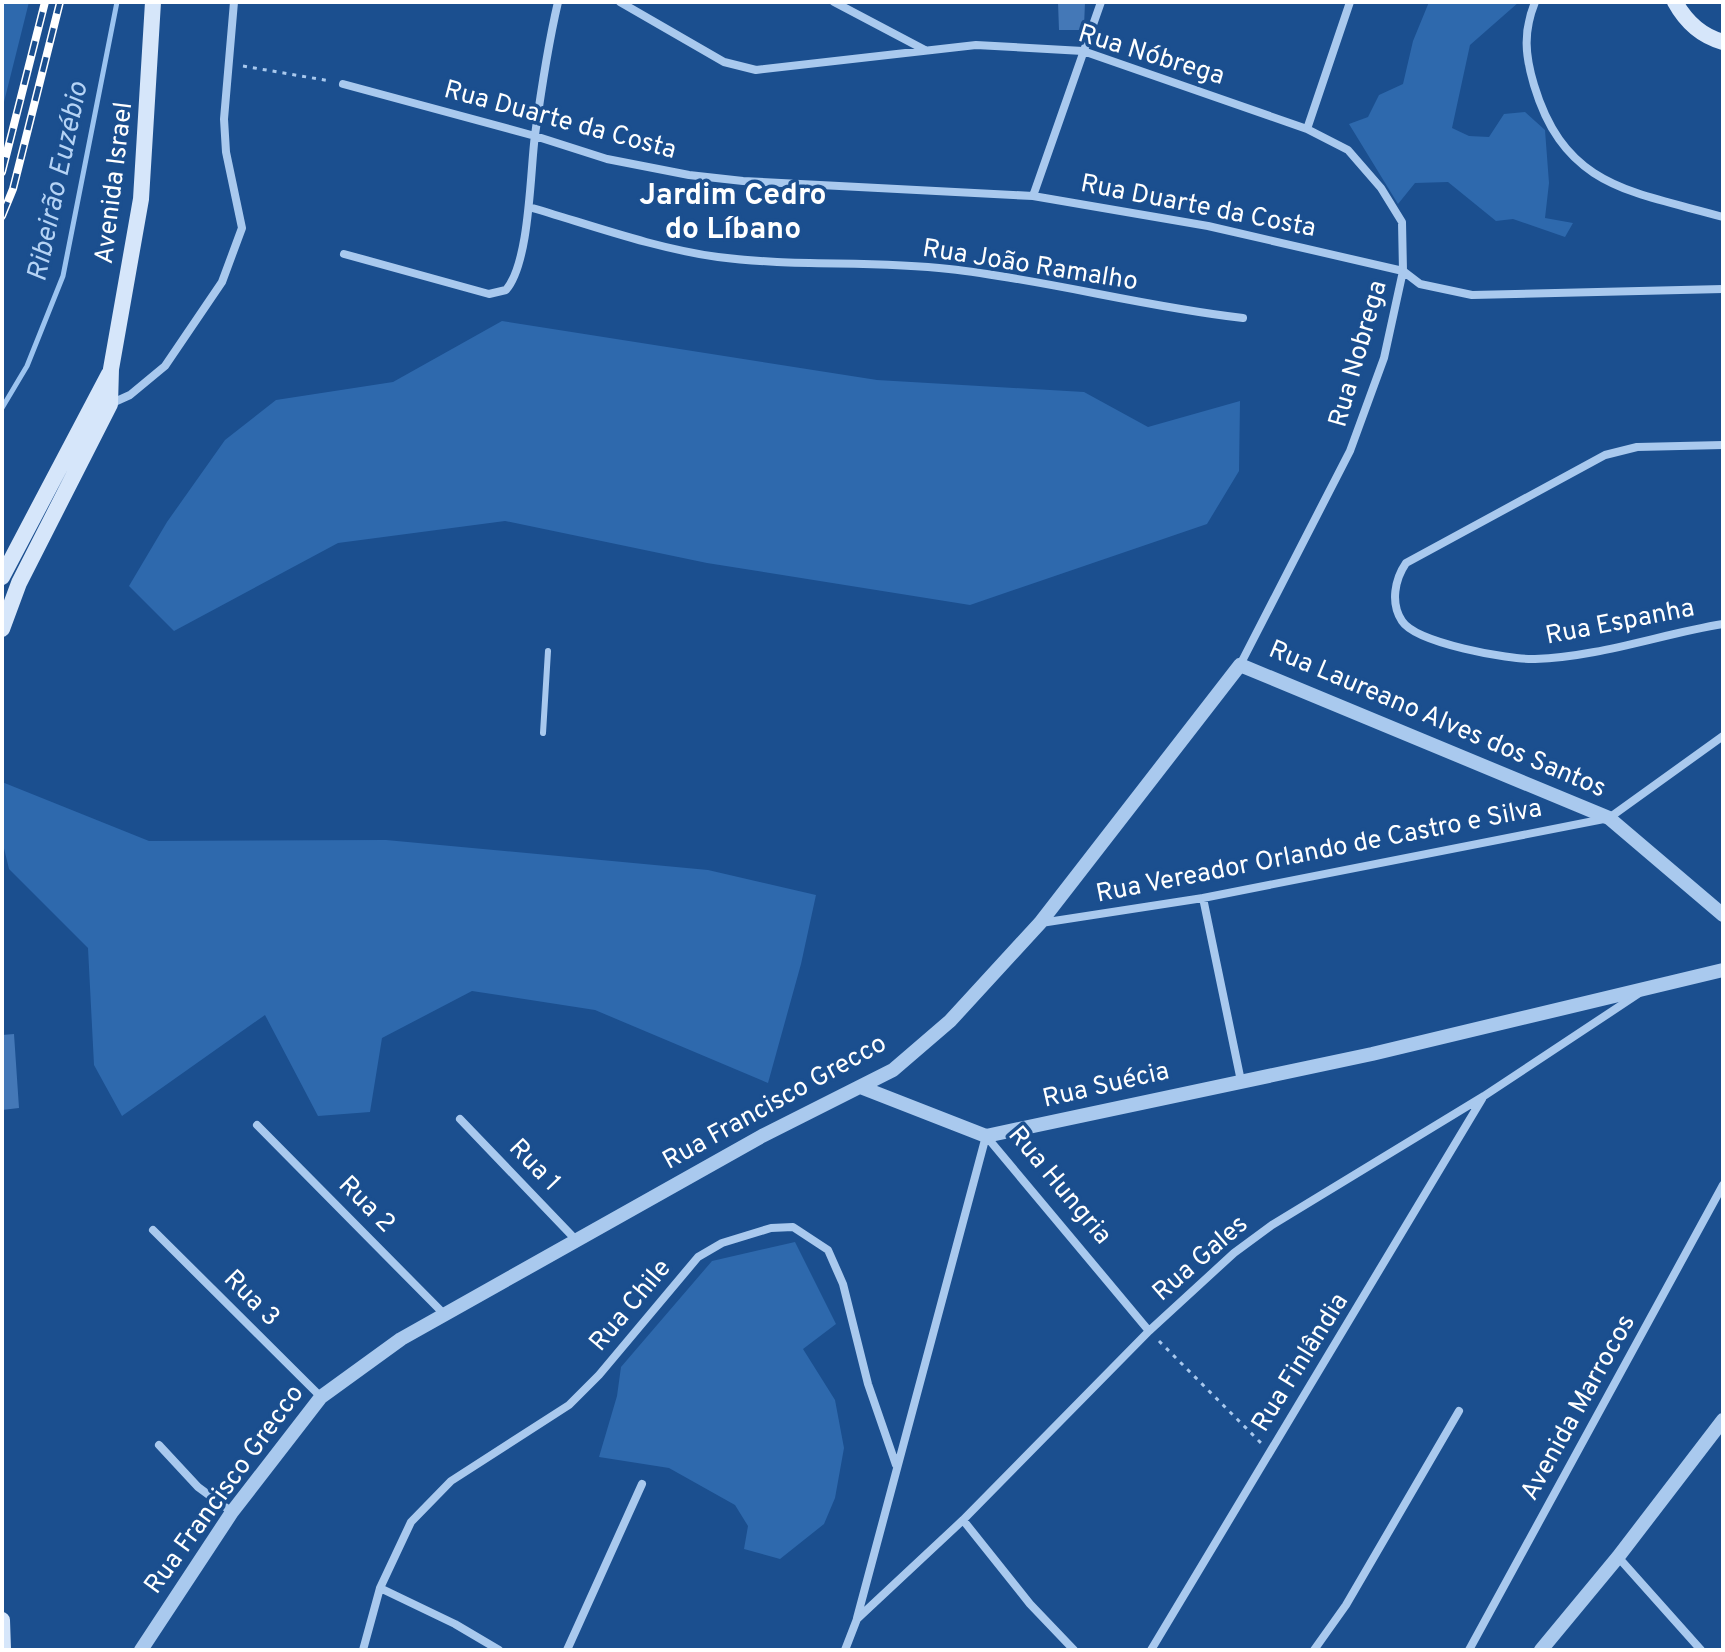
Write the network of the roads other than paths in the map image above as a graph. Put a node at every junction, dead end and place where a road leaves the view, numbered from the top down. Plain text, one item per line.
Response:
1 (153, 2) edge
2 (234, 2) edge
3 (558, 2) edge
4 (620, 2) edge
5 (834, 2) edge
6 (1101, 2) edge
7 (1350, 2) edge
8 (1535, 2) edge
9 (1675, 2) edge
10 (1720, 42) edge
11 (926, 50) junction
12 (1083, 51) junction
13 (343, 84) road end
14 (1307, 129) junction
15 (535, 136) junction
16 (1033, 196) junction
17 (529, 207) junction
18 (1723, 217) edge
19 (344, 254) dead end
20 (1403, 271) junction
21 (1723, 289) edge
22 (1243, 318) dead end
23 (102, 404) junction
24 (1723, 445) edge
25 (1330, 490) joint
26 (2, 577) edge
27 (1723, 624) edge
28 (2, 629) edge
29 (548, 651) dead end
30 (1240, 665) junction
31 (543, 733) dead end
32 (1723, 736) edge
33 (1609, 818) junction
34 (1203, 898) junction
35 (1723, 915) edge
36 (1040, 923) junction
37 (1723, 970) edge
38 (1655, 984) junction
39 (1241, 1081) junction
40 (863, 1088) junction
41 (1484, 1096) junction
42 (460, 1119) dead end
43 (257, 1125) dead end
44 (986, 1136) junction
45 (1723, 1185) edge
46 (153, 1230) dead end
47 (578, 1242) junction
48 (445, 1315) junction
49 (1149, 1331) junction
50 (321, 1397) junction
51 (1459, 1411) dead end
52 (1723, 1420) edge
53 (159, 1445) dead end
54 (896, 1465) junction
55 (642, 1484) dead end
56 (232, 1512) junction
57 (963, 1520) junction
58 (1618, 1557) junction
59 (380, 1588) junction
60 (857, 1619) junction
61 (2, 1620) edge
62 (3, 1650) edge
63 (141, 1650) edge
64 (363, 1650) edge
65 (499, 1650) edge
66 (567, 1650) edge
67 (845, 1650) edge
68 (1074, 1650) edge
69 (1151, 1650) edge
70 (1314, 1650) edge
71 (1469, 1650) edge
72 (1541, 1650) edge
73 (1701, 1650) edge

1 - 23 main road, Avenida Israel
2 - 23 street
3 - 15 street
4 - 11 street, Rua Nóbrega
5 - 11 street
6 - 12 street
7 - 14 street
8 - 18 street
9 - 10 main road
11 - 12 street, Rua Nóbrega
12 - 14 street, Rua Nóbrega
12 - 16 street
13 - 15 street, Rua Duarte da Costa
14 - 20 street, Rua Nóbrega
15 - 16 street, Rua Duarte da Costa
15 - 17 street
16 - 20 street, Rua Duarte da Costa
17 - 19 street
17 - 22 street, Rua João Ramalho
20 - 21 street, Rua Duarte da Costa
20 - 25 street, Rua Nobrega
23 - 26 main road, Avenida Israel
23 - 28 main road, Avenida Israel
24 - 27 street, Rua Espanha
25 - 30 street, Rua Francisco Grecco
29 - 31 lane
30 - 33 street, Rua Laureano Alves dos Santos
30 - 36 street, Rua Francisco Grecco
32 - 33 street, Rua Vereador Orlando de Castro e Silva
33 - 34 street, Rua Vereador Orlando de Castro e Silva
33 - 35 street, Rua Laureano Alves dos Santos
34 - 36 street, Rua Vereador Orlando de Castro e Silva
34 - 39 street
36 - 40 street, Rua Francisco Grecco
37 - 38 street, Rua Suécia
38 - 39 street, Rua Suécia
38 - 41 street, Rua Gales
39 - 44 street, Rua Suécia
40 - 44 street, Rua Hungria
40 - 47 street, Rua Francisco Grecco
41 - 49 street, Rua Gales
41 - 69 street, Rua Finlândia
42 - 47 street, Rua 1
43 - 48 street, Rua 2
44 - 49 street, Rua Hungria
44 - 54 street
45 - 71 street, Avenida Marrocos
46 - 50 street, Rua 3
47 - 48 street, Rua Francisco Grecco
48 - 50 street, Rua Francisco Grecco
49 - 57 street, Rua Gales
50 - 56 street, Rua Francisco Grecco
51 - 70 street
52 - 58 street
53 - 56 street
54 - 59 street, Rua Chile
54 - 60 street
55 - 66 street
56 - 63 street, Rua Francisco Grecco
57 - 60 street, Rua Gales
57 - 68 street
58 - 72 street
58 - 73 street
59 - 64 street, Rua Chile
59 - 65 street
60 - 67 street, Rua Gales
61 - 62 main road

